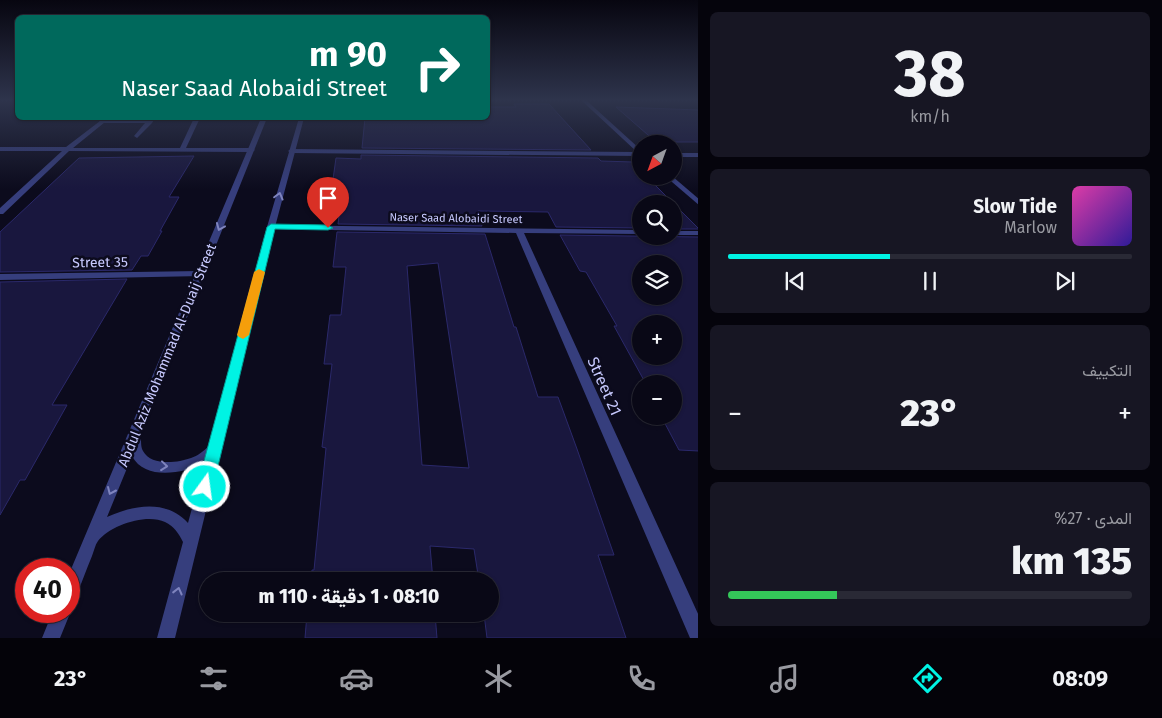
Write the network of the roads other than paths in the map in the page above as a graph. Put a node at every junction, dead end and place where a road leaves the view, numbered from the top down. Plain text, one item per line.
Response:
1 (92, 130) edge
2 (143, 130) edge
3 (191, 130) edge
4 (260, 130) edge
5 (298, 130) edge
6 (615, 130) edge
7 (138, 136) dead end
8 (632, 146) edge
9 (69, 148) junction
10 (182, 148) junction
11 (0, 149) edge
12 (252, 150) junction
13 (291, 151) junction
14 (632, 154) edge
15 (682, 155) edge
16 (698, 155) edge
17 (678, 185) edge
18 (698, 203) edge
19 (0, 212) edge
20 (271, 227) junction
21 (518, 230) junction
22 (632, 232) edge
23 (682, 232) edge
24 (698, 233) edge
25 (200, 274) junction
26 (0, 276) edge
27 (135, 436) junction
28 (214, 450) junction
29 (90, 539) junction
30 (191, 542) junction
31 (80, 565) edge
32 (57, 623) edge
33 (51, 638) edge
34 (166, 638) edge
35 (698, 638) edge

1 - 9 street
2 - 7 street
3 - 10 street
4 - 12 street, Abdul Aziz Mohammad Al-Duaij Street
5 - 13 street
6 - 8 street
9 - 10 street
9 - 11 street
9 - 19 street
10 - 12 street
12 -> 25 street, Abdul Aziz Mohammad Al-Duaij Street
13 - 14 street
20 -> 13 street
15 - 16 street
17 - 18 street
20 - 21 street, Naser Saad Alobaidi Street
20 - 28 street
21 - 22 street, Naser Saad Alobaidi Street
21 - 35 street, Street 21
23 - 24 street
25 - 26 street, Street 35
25 - 27 street, Abdul Aziz Mohammad Al-Duaij Street
27 -> 28 street
27 -> 29 street, Abdul Aziz Mohammad Al-Duaij Street
28 - 30 street
29 - 30 street
29 - 31 street, Abdul Aziz Mohammad Al-Duaij Street
34 -> 30 street
32 - 33 street

